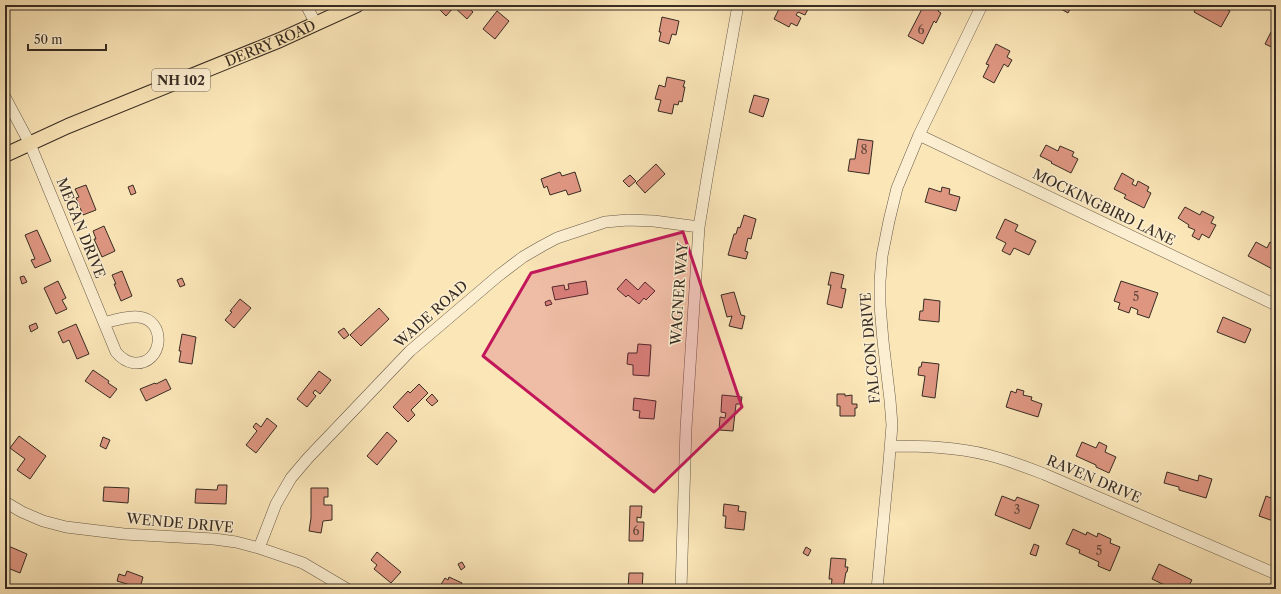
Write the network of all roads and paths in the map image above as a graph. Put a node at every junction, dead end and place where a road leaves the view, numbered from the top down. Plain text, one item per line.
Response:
1 (306, 5) edge
2 (357, 5) edge
3 (738, 5) edge
4 (982, 5) edge
5 (316, 24) junction
6 (5, 97) edge
7 (10, 110) edge
8 (919, 135) junction
9 (30, 144) junction
10 (5, 155) edge
11 (699, 227) junction
12 (1276, 305) edge
13 (104, 322) junction
14 (890, 446) junction
15 (5, 502) edge
16 (259, 548) junction
17 (1276, 574) edge
18 (347, 589) edge
19 (681, 589) edge
20 (877, 589) edge

1 - 5 street
2 - 5 main road, DERRY ROAD / NH 102
3 - 11 street, WAGNER WAY
4 - 8 street, FALCON DRIVE
5 - 9 main road, DERRY ROAD / NH 102
6 - 7 street, MEGAN DRIVE
7 - 9 street, MEGAN DRIVE
8 - 12 street, MOCKINGBIRD LANE
8 - 14 street, FALCON DRIVE
9 - 10 main road, DERRY ROAD / NH 102
9 - 13 street, MEGAN DRIVE
11 - 16 street, WADE ROAD
11 - 19 street, WAGNER WAY
13 - 13 street, MEGAN DRIVE
14 - 17 street, RAVEN DRIVE
14 - 20 street, FALCON DRIVE
15 - 16 street, WENDE DRIVE
16 - 18 street, WENDE DRIVE

